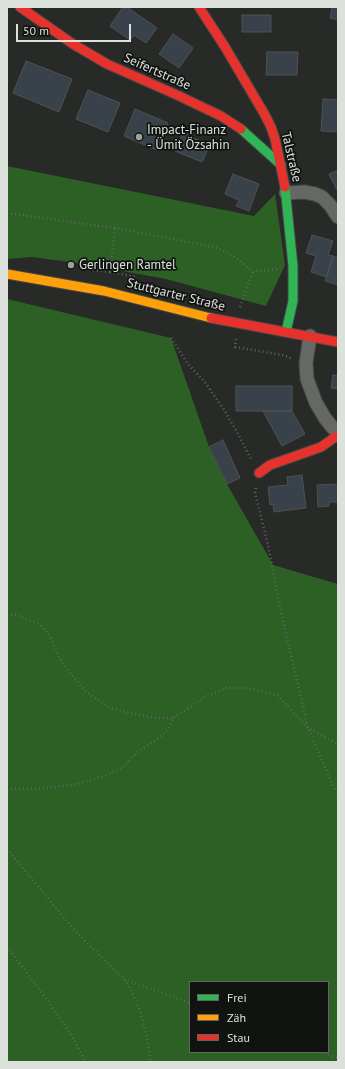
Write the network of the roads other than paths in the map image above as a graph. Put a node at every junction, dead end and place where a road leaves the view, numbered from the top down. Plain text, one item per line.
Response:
1 (20, 7) edge
2 (199, 7) edge
3 (281, 165) junction
4 (286, 193) junction
5 (338, 217) edge
6 (7, 274) edge
7 (286, 332) junction
8 (310, 336) junction
9 (338, 342) edge
10 (338, 434) edge
11 (259, 473) road end

1 - 3 street, Seifertstraße
2 - 3 street, Talstraße
3 - 4 street, Talstraße
4 - 5 street
4 - 7 street, Talstraße
6 - 7 street, Stuttgarter Straße
7 - 8 street, Stuttgarter Straße
8 - 9 street, Stuttgarter Straße
8 - 10 street
10 - 11 street

